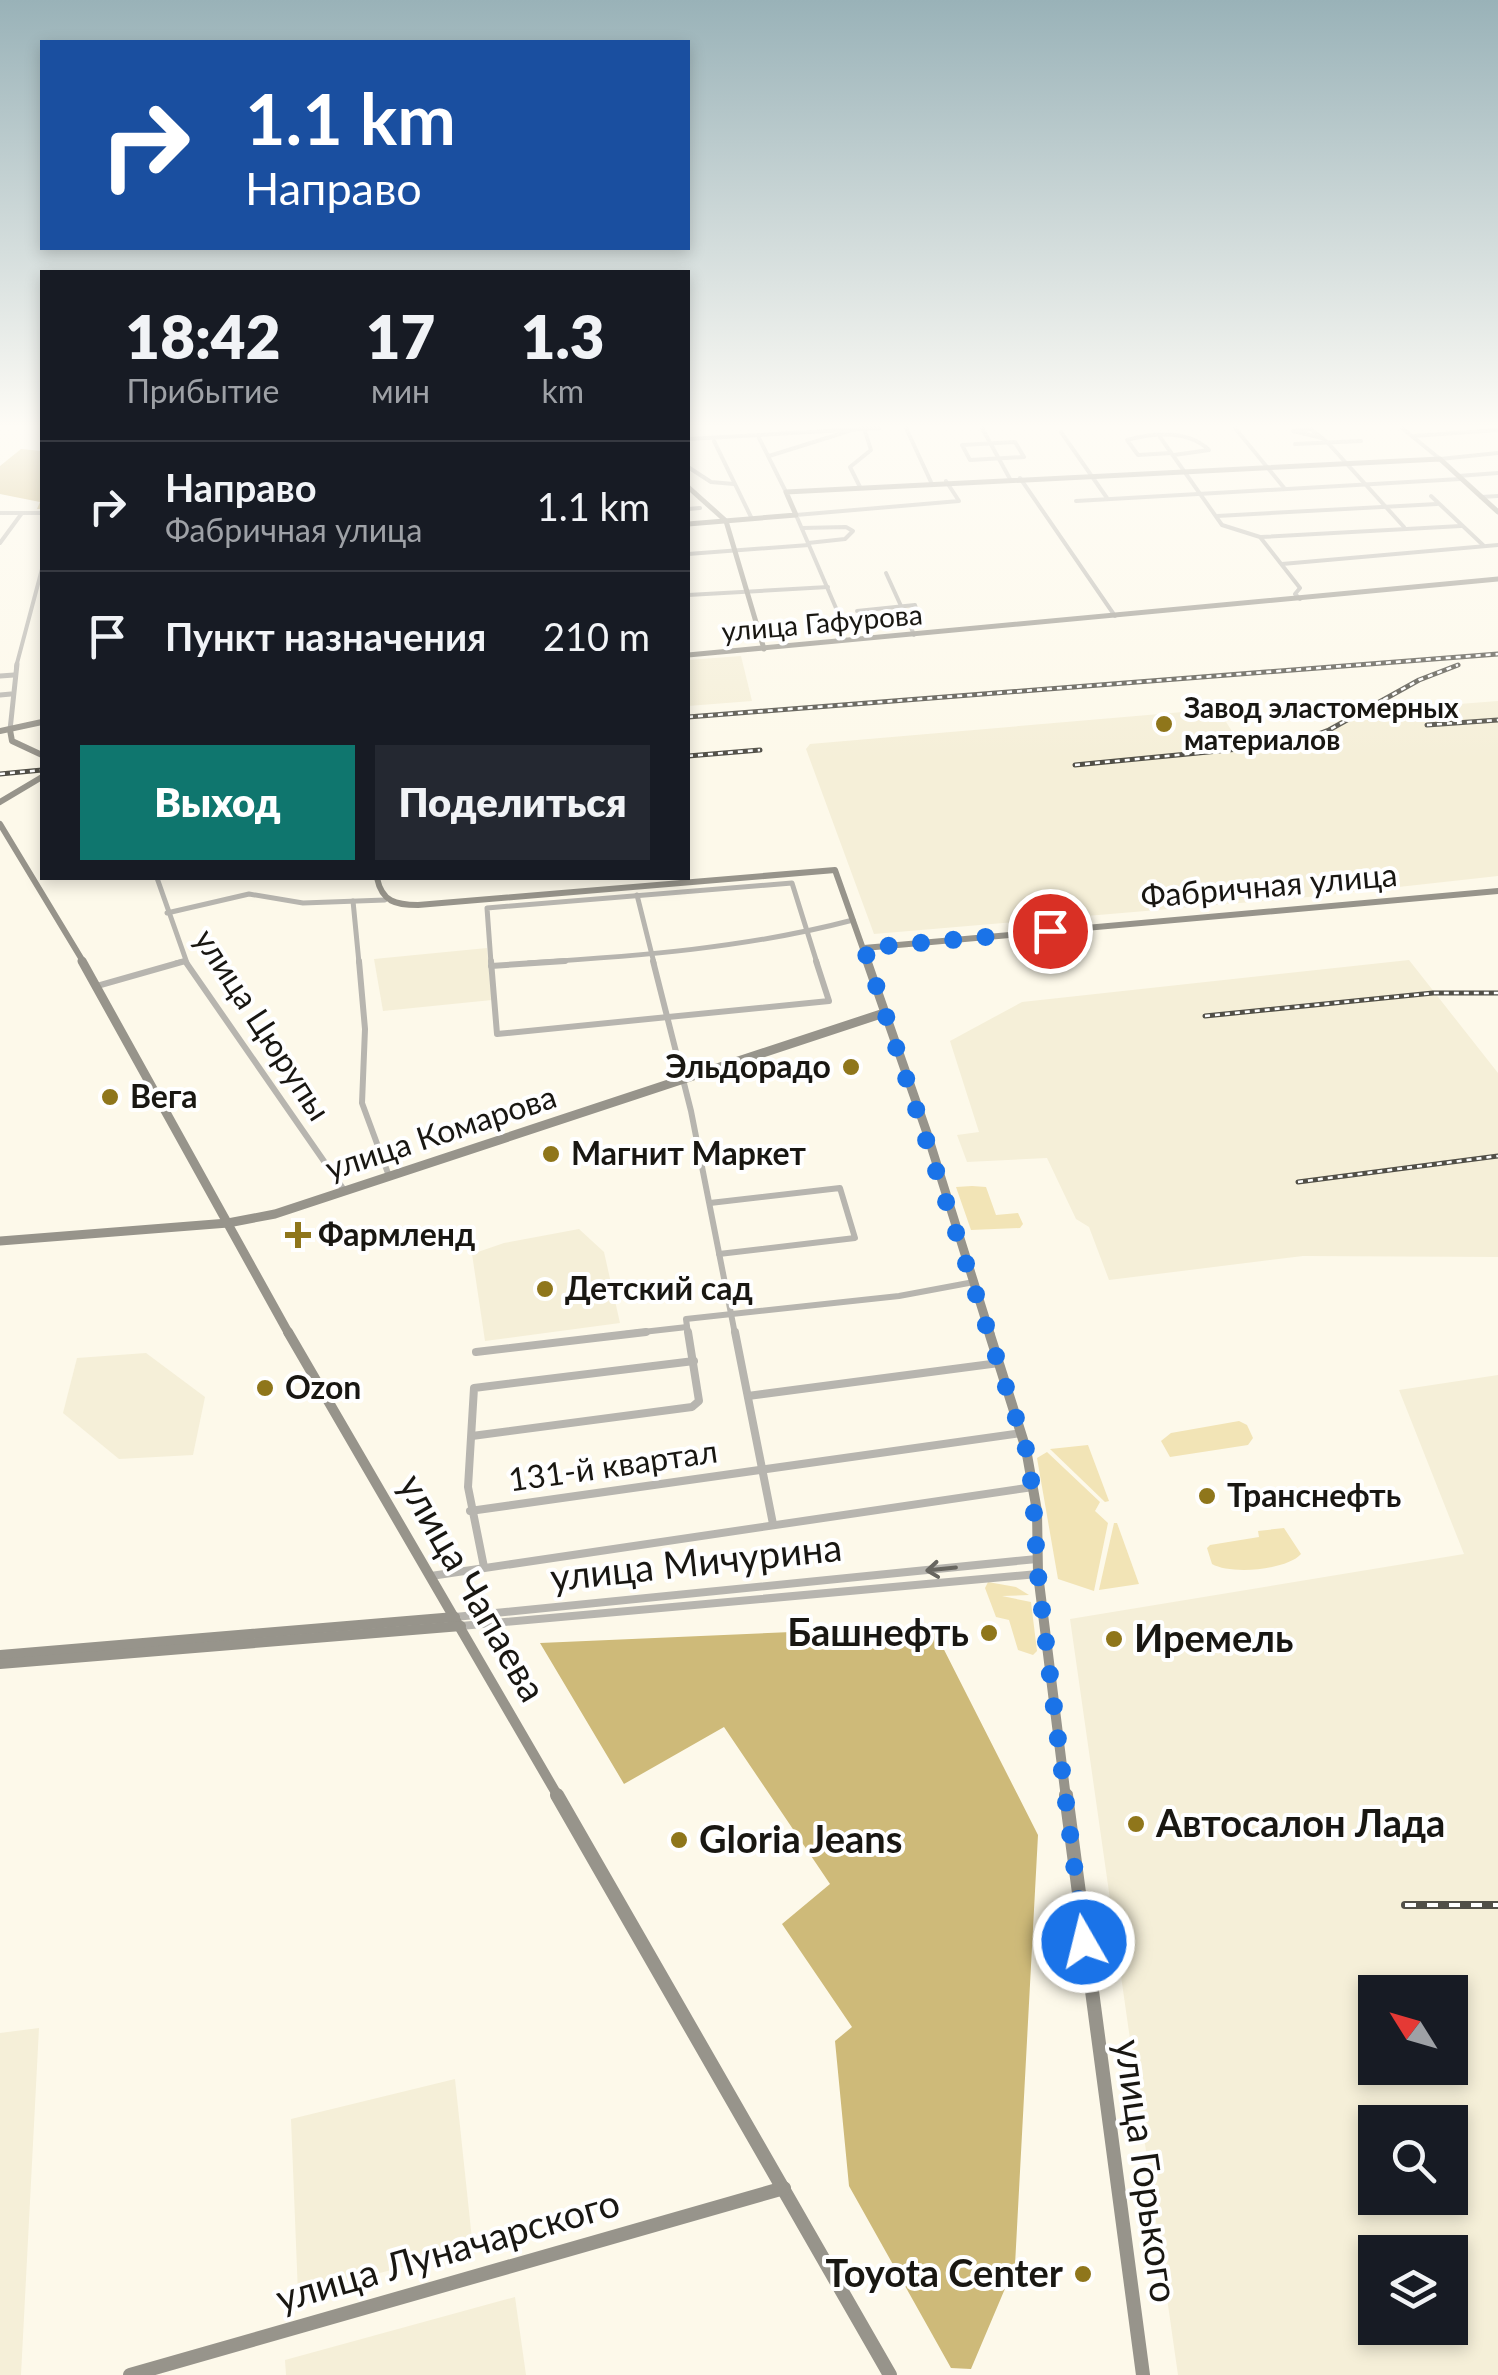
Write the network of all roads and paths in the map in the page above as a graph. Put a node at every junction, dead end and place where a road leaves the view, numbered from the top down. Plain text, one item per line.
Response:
1 (731, 539) edge
2 (806, 539) edge
3 (844, 539) edge
4 (1062, 539) edge
5 (1261, 539) edge
6 (1476, 539) edge
7 (808, 544) junction
8 (1498, 545) edge
9 (1484, 546) junction
10 (735, 552) junction
11 (690, 554) edge
12 (1281, 564) junction
13 (886, 573) dead end
14 (1498, 580) edge
15 (40, 581) edge
16 (828, 587) junction
17 (749, 592) junction
18 (690, 595) edge
19 (1300, 598) junction
20 (902, 606) junction
21 (857, 611) dead end
22 (1115, 616) junction
23 (29, 619) junction
24 (40, 619) edge
25 (845, 629) dead end
26 (914, 635) junction
27 (764, 650) junction
28 (690, 655) edge
29 (0, 676) edge
30 (14, 676) junction
31 (12, 694) junction
32 (0, 695) edge
33 (40, 722) edge
34 (5, 731) edge
35 (40, 754) edge
36 (40, 778) edge
37 (0, 802) edge
38 (3, 826) edge
39 (36, 870) edge
40 (835, 870) joint
41 (41, 880) edge
42 (158, 880) edge
43 (377, 880) edge
44 (1498, 891) edge
45 (636, 892) junction
46 (386, 900) junction
47 (353, 902) junction
48 (167, 913) junction
49 (853, 920) junction
50 (807, 932) junction
51 (864, 948) junction
52 (650, 954) junction
53 (185, 961) junction
54 (491, 966) junction
55 (97, 986) junction
56 (884, 1013) junction
57 (668, 1018) junction
58 (684, 1082) junction
59 (389, 1176) junction
60 (344, 1190) junction
61 (710, 1204) junction
62 (228, 1223) junction
63 (0, 1241) edge
64 (719, 1254) junction
65 (975, 1282) junction
66 (730, 1314) junction
67 (686, 1323) junction
68 (476, 1352) dead end
69 (694, 1362) junction
70 (1000, 1362) junction
71 (748, 1396) junction
72 (1022, 1433) junction
73 (472, 1436) junction
74 (763, 1470) junction
75 (1034, 1487) junction
76 (470, 1512) junction
77 (772, 1524) junction
78 (1038, 1559) junction
79 (484, 1567) junction
80 (1038, 1574) junction
81 (431, 1576) junction
82 (458, 1621) junction
83 (0, 1654) edge
84 (0, 1664) edge
85 (784, 2188) junction
86 (130, 2375) edge
87 (890, 2375) edge
88 (1143, 2375) edge

1 - 10 street
2 - 7 street
3 - 7 street
4 - 22 street
5 - 12 street
6 - 9 street
7 - 10 street
7 - 16 street
8 - 9 street
9 - 12 street
10 - 11 street
10 - 17 street
12 - 19 street
13 - 20 street
14 - 19 main road, улица Гафурова
15 - 23 street
16 - 17 street
16 - 25 street
17 - 18 street
17 - 27 street
19 - 22 main road, улица Гафурова
20 - 21 street
20 - 26 street
22 - 26 main road, улица Гафурова
23 - 24 street
23 - 30 street
26 - 27 main road, улица Гафурова
27 - 28 main road, улица Гафурова
29 - 30 street
30 - 31 street
31 - 32 street
31 - 34 street
33 - 34 main road
34 - 35 main road
36 - 37 main road
38 - 39 main road, улица Чапаева
40 - 45 street
40 - 49 main road, улица Горького
41 - 55 main road, улица Чапаева
42 - 48 street, улица Цюрупы
43 - 46 street
44 - 51 main road, Фабричная улица
45 - 46 street
45 - 50 street
45 - 52 street
45 - 54 street
46 - 47 street
47 - 48 street
47 - 59 street
48 - 53 street, улица Цюрупы
49 - 50 street
49 - 51 main road, улица Горького
50 - 52 street
50 - 57 street
51 - 56 main road, улица Горького
52 - 54 street
52 - 57 street
53 - 55 street
53 - 60 street, улица Цюрупы
54 - 57 street
55 - 62 main road, улица Чапаева
56 - 58 main road, улица Комарова
56 - 65 main road, улица Горького
57 - 58 street
58 - 59 main road, улица Комарова
58 - 61 street
59 - 60 main road, улица Комарова
60 - 62 main road, улица Комарова
61 - 64 street
61 - 64 street
62 - 63 main road, улица Комарова
62 - 81 main road, улица Чапаева
64 - 66 street
65 - 66 street
65 - 70 main road, улица Горького
66 - 67 street
66 - 71 street
67 - 68 street
67 - 69 street, 131-й квартал
69 - 73 street
69 - 73 street, 131-й квартал
70 - 71 street
70 - 72 main road, улица Горького
71 - 74 street
72 - 74 street, 131-й квартал
72 - 75 main road, улица Горького
73 - 76 street
74 - 76 street, 131-й квартал
74 - 77 street
75 - 77 street
75 - 78 main road, улица Горького
76 - 79 street
77 - 79 street
78 - 80 main road, улица Горького
78 -> 82 street, улица Мичурина
79 - 81 street
80 - 82 street, улица Мичурина
80 - 88 main road, улица Горького
81 - 82 main road, улица Чапаева
82 - 83 main road, улица Мичурина
82 - 84 main road, улица Мичурина
82 - 85 main road, улица Чапаева
85 - 86 main road, улица Луначарского
85 - 87 main road, улица Чапаева

